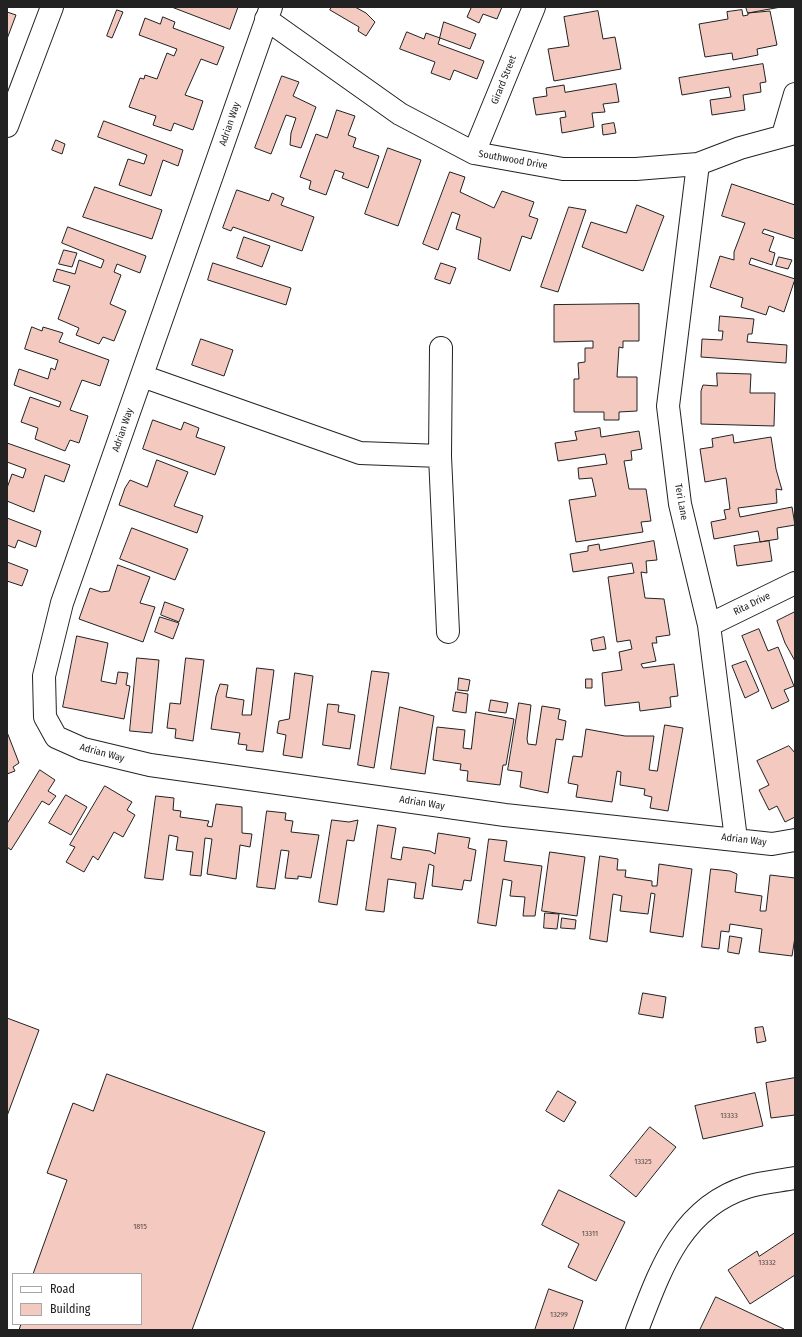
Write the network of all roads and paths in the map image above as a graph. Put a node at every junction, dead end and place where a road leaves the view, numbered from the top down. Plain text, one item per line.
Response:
1 (52, 7) edge
2 (534, 7) edge
3 (268, 13) edge
4 (795, 94) edge
5 (7, 126) edge
6 (789, 134) edge
7 (474, 153) junction
8 (698, 164) junction
9 (441, 348) dead end
10 (142, 376) junction
11 (440, 456) junction
12 (795, 583) edge
13 (709, 625) junction
14 (448, 632) dead end
15 (736, 839) junction
16 (795, 840) edge
17 (795, 1178) edge
18 (637, 1330) edge

1 - 5 street
2 - 7 street, Girard Street
3 - 7 street, Southwood Drive
3 - 10 street, Adrian Way
4 - 6 street
6 - 8 street, Southwood Drive
7 - 8 street, Southwood Drive
8 - 13 street, Teri Lane
9 - 11 street
10 - 11 street
10 - 15 street, Adrian Way
11 - 14 street
12 - 13 street, Rita Drive
13 - 15 street, Teri Lane
15 - 16 street, Adrian Way
17 - 18 street

